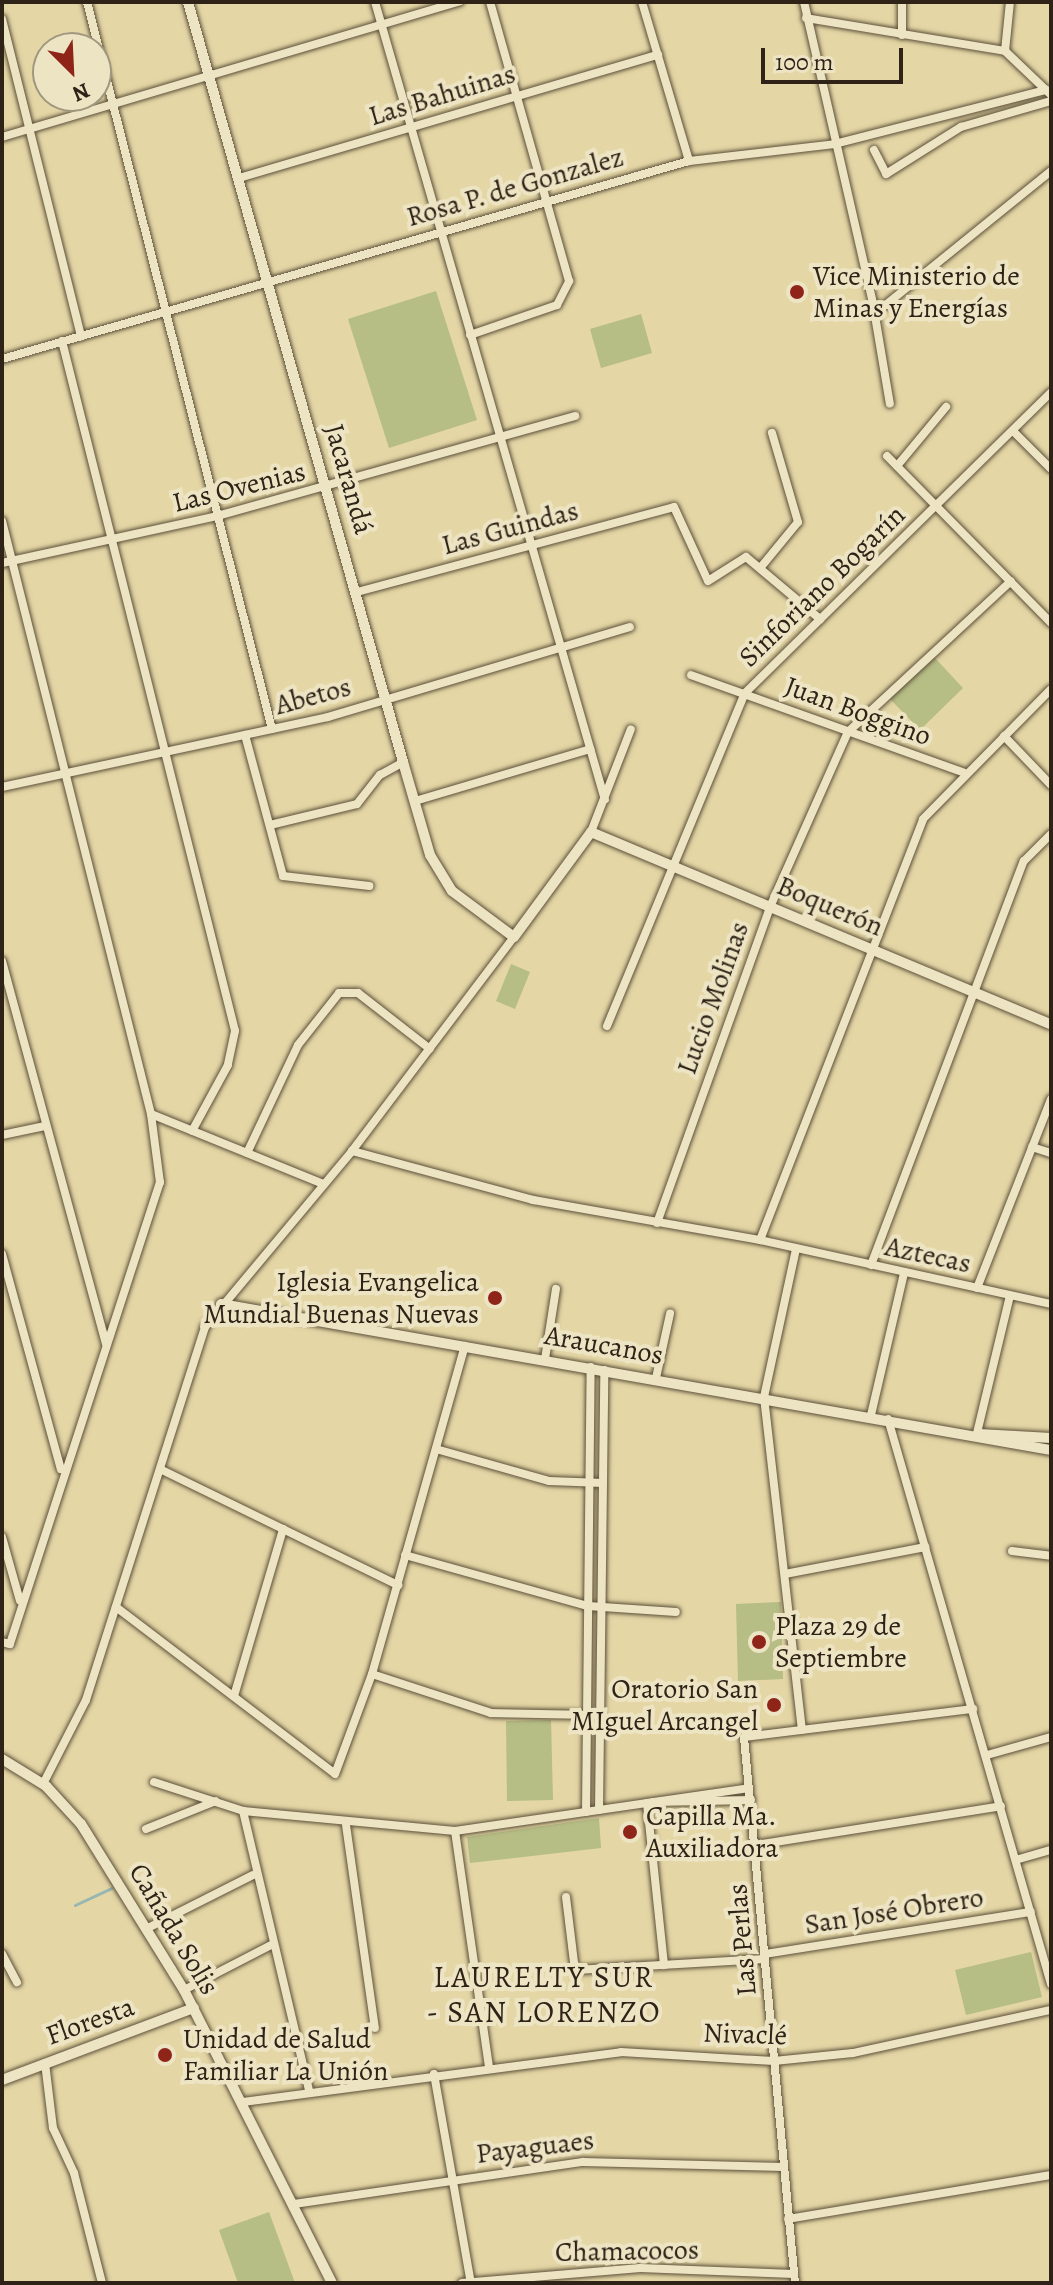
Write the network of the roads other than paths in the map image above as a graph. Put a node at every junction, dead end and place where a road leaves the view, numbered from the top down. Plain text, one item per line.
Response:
1 (87, 2) edge
2 (188, 2) edge
3 (375, 2) edge
4 (459, 2) edge
5 (490, 2) edge
6 (642, 2) edge
7 (804, 2) edge
8 (902, 2) edge
9 (1010, 2) edge
10 (806, 18) junction
11 (2, 19) edge
12 (382, 25) junction
13 (902, 35) junction
14 (1005, 51) junction
15 (658, 55) junction
16 (209, 76) junction
17 (1049, 95) edge
18 (516, 96) junction
19 (115, 104) junction
20 (410, 128) junction
21 (31, 129) junction
22 (2, 137) edge
23 (835, 144) junction
24 (874, 150) dead end
25 (689, 161) junction
26 (1051, 171) edge
27 (239, 178) junction
28 (547, 200) junction
29 (440, 231) junction
30 (267, 282) junction
31 (873, 304) junction
32 (168, 310) junction
33 (470, 335) junction
34 (81, 336) junction
35 (62, 341) junction
36 (2, 359) edge
37 (1051, 392) edge
38 (890, 404) dead end
39 (946, 407) dead end
40 (575, 416) dead end
41 (1014, 432) junction
42 (772, 433) dead end
43 (503, 441) junction
44 (887, 456) dead end
45 (897, 466) junction
46 (1051, 469) edge
47 (327, 487) junction
48 (934, 507) junction
49 (217, 516) junction
50 (2, 521) edge
51 (112, 541) junction
52 (530, 545) junction
53 (7, 562) edge
54 (761, 567) junction
55 (1011, 581) junction
56 (357, 592) junction
57 (820, 619) junction
58 (1051, 623) edge
59 (630, 627) dead end
60 (562, 649) junction
61 (691, 675) dead end
62 (1051, 689) edge
63 (745, 693) junction
64 (386, 699) junction
65 (272, 729) junction
66 (631, 729) dead end
67 (848, 732) junction
68 (245, 735) junction
69 (1004, 736) junction
70 (590, 749) junction
71 (165, 754) junction
72 (403, 762) junction
73 (964, 773) junction
74 (66, 774) junction
75 (1051, 785) edge
76 (2, 787) edge
77 (605, 800) junction
78 (415, 801) junction
79 (270, 825) junction
80 (591, 832) junction
81 (1051, 834) edge
82 (674, 867) junction
83 (369, 886) dead end
84 (770, 907) junction
85 (514, 937) junction
86 (871, 949) junction
87 (2, 961) edge
88 (975, 995) junction
89 (1051, 1024) edge
90 (607, 1026) dead end
91 (430, 1049) junction
92 (1051, 1099) edge
93 (151, 1114) junction
94 (45, 1126) junction
95 (192, 1131) junction
96 (2, 1135) edge
97 (1032, 1147) junction
98 (352, 1151) junction
99 (247, 1153) junction
100 (1051, 1153) edge
101 (323, 1184) junction
102 (657, 1223) junction
103 (760, 1240) junction
104 (796, 1249) junction
105 (2, 1254) edge
106 (871, 1265) junction
107 (904, 1273) junction
108 (977, 1288) junction
109 (556, 1289) dead end
110 (1010, 1296) junction
111 (221, 1304) junction
112 (1051, 1304) edge
113 (670, 1314) dead end
114 (106, 1345) junction
115 (465, 1346) junction
116 (545, 1359) junction
117 (591, 1367) junction
118 (604, 1370) junction
119 (656, 1378) junction
120 (764, 1397) junction
121 (871, 1415) junction
122 (888, 1418) junction
123 (978, 1433) junction
124 (1051, 1438) edge
125 (436, 1449) junction
126 (1051, 1450) edge
127 (61, 1470) junction
128 (162, 1470) junction
129 (603, 1483) junction
130 (589, 1484) junction
131 (283, 1529) junction
132 (2, 1537) edge
133 (925, 1547) junction
134 (1012, 1551) dead end
135 (405, 1555) junction
136 (1051, 1556) edge
137 (785, 1574) junction
138 (398, 1585) junction
139 (20, 1604) junction
140 (588, 1606) junction
141 (116, 1607) junction
142 (601, 1609) junction
143 (676, 1612) dead end
144 (2, 1642) edge
145 (372, 1674) junction
146 (234, 1696) junction
147 (973, 1709) junction
148 (587, 1715) junction
149 (600, 1715) junction
150 (802, 1730) junction
151 (1051, 1737) edge
152 (987, 1755) junction
153 (2, 1759) edge
154 (154, 1782) dead end
155 (43, 1784) junction
156 (749, 1788) junction
157 (216, 1800) junction
158 (751, 1800) junction
159 (650, 1803) junction
160 (1001, 1806) junction
161 (599, 1810) junction
162 (243, 1811) junction
163 (586, 1812) junction
164 (346, 1825) junction
165 (146, 1829) dead end
166 (455, 1831) junction
167 (756, 1845) junction
168 (1051, 1850) edge
169 (1019, 1859) junction
170 (253, 1875) junction
171 (566, 1897) dead end
172 (1031, 1912) junction
173 (146, 1929) junction
174 (271, 1945) junction
175 (2, 1954) edge
176 (765, 1957) junction
177 (664, 1965) junction
178 (1049, 1966) edge
179 (17, 1982) dead end
180 (1051, 1984) edge
181 (184, 1990) junction
182 (194, 2008) junction
183 (1051, 2010) edge
184 (375, 2028) dead end
185 (774, 2061) junction
186 (45, 2063) junction
187 (489, 2067) junction
188 (434, 2074) junction
189 (2, 2080) edge
190 (309, 2090) junction
191 (243, 2102) junction
192 (783, 2167) junction
193 (1051, 2175) edge
194 (448, 2180) junction
195 (294, 2204) junction
196 (788, 2219) junction
197 (794, 2278) edge
198 (468, 2282) edge
199 (102, 2283) edge
200 (332, 2283) edge

1 - 19 street
2 - 16 street, Jacarandá
3 - 12 street
4 - 12 street
5 - 18 street
6 - 15 street
7 - 10 street
8 - 13 street
9 - 14 street
10 - 13 street
10 - 23 street
11 - 21 street
12 - 16 street
12 - 20 street
13 - 14 street
14 - 17 street
15 - 18 street, Las Bahuinas
15 - 25 street
16 - 19 street
16 - 27 street, Jacarandá
17 - 23 street, Rosa P. de Gonzalez
17 - 24 street
18 - 20 street, Las Bahuinas
18 - 28 street
19 - 21 street
19 - 32 street
20 - 27 street, Las Bahuinas
20 - 29 street
21 - 22 street
21 - 34 street
23 - 25 street, Rosa P. de Gonzalez
23 - 31 street
25 - 28 street, Rosa P. de Gonzalez
26 - 31 street
27 - 30 street, Jacarandá
28 - 29 street, Rosa P. de Gonzalez
28 - 33 street
29 - 30 street, Rosa P. de Gonzalez
29 - 33 street
30 - 32 street, Rosa P. de Gonzalez
30 - 47 street, Jacarandá
31 - 38 street
32 - 34 street, Rosa P. de Gonzalez
32 - 49 street
33 - 43 street
34 - 35 street, Rosa P. de Gonzalez
35 - 36 street, Rosa P. de Gonzalez
35 - 51 street
37 - 41 street, Sinforiano Bogarín
39 - 45 street
40 - 43 street, Las Ovenias
41 - 46 street
41 - 48 street, Sinforiano Bogarín
42 - 54 street
43 - 47 street, Las Ovenias
43 - 52 street
44 - 45 street
45 - 48 street
47 - 49 street, Las Ovenias
47 - 56 street, Jacarandá
48 - 55 street
48 - 57 street, Sinforiano Bogarín
49 - 51 street, Las Ovenias
49 - 65 street
50 - 53 street
51 - 53 street, Las Ovenias
51 - 71 street
52 - 54 street, Las Guindas
52 - 56 street, Las Guindas
52 - 60 street
53 - 74 street
54 - 57 street
55 - 58 street
55 - 67 street, Lucio Molinas
56 - 64 street, Jacarandá
57 - 63 street, Sinforiano Bogarín
59 - 60 street, Abetos
60 - 64 street, Abetos
60 - 70 street
61 - 63 street, Juan Boggino
62 - 69 street
63 - 67 street, Juan Boggino
63 - 82 street, Sinforiano Bogarín
64 - 65 street, Abetos
64 - 72 street, Jacarandá
65 - 68 street, Abetos
66 - 77 street
67 - 73 street, Juan Boggino
67 - 84 street, Lucio Molinas
68 - 71 street, Abetos
68 - 79 street
69 - 73 street
69 - 75 street
70 - 77 street
70 - 78 street
71 - 74 street, Abetos
71 - 95 street
72 - 78 street, Jacarandá
72 - 79 street
73 - 86 street
74 - 76 street, Abetos
74 - 93 street
77 - 80 street
78 - 85 street, Jacarandá
79 - 83 street
80 - 82 street, Boquerón
80 - 85 street
81 - 88 street
82 - 84 street, Boquerón
82 - 90 street, Sinforiano Bogarín
84 - 86 street, Boquerón
84 - 102 street, Lucio Molinas
85 - 91 street
86 - 88 street, Boquerón
86 - 103 street
87 - 94 street
88 - 89 street, Boquerón
88 - 106 street
91 - 98 street
91 - 99 street
92 - 97 street
93 - 95 street
93 - 114 street
94 - 96 street
94 - 114 street
95 - 99 street
97 - 100 street
97 - 108 street
98 - 101 street
98 - 102 street, Aztecas
99 - 101 street
101 - 111 street
102 - 103 street, Aztecas
103 - 104 street, Aztecas
104 - 106 street, Aztecas
104 - 120 street
105 - 127 street
106 - 107 street, Aztecas
107 - 108 street, Aztecas
107 - 121 street
108 - 110 street, Aztecas
109 - 116 street
110 - 112 street, Aztecas
110 - 123 street
111 - 115 street, Araucanos
111 - 128 street
113 - 119 street
114 - 127 street
115 - 116 street, Araucanos
115 - 125 street
116 - 117 street, Araucanos
117 - 118 street, Araucanos
117 - 130 street
118 - 119 street, Araucanos
118 - 129 street
119 - 120 street, Araucanos
120 - 121 street, Araucanos
120 - 137 street
121 - 122 street, Araucanos
122 - 123 street, Araucanos
122 - 133 street
123 - 124 street, Araucanos
123 - 126 street, Araucanos
125 - 130 street
125 - 135 street
127 - 139 street
128 - 131 street
128 - 141 street
129 - 130 street
129 - 142 street
130 - 140 street
131 - 138 street
131 - 146 street
132 - 139 street
133 - 137 street
133 - 147 street
134 - 136 street
135 - 138 street
135 - 140 street
137 - 150 street
138 - 145 street
139 - 144 street
140 - 142 street
140 - 148 street
141 - 146 street
141 - 155 street
142 - 143 street
142 - 149 street
145 - 146 street
145 - 148 street
147 - 150 street
147 - 152 street
148 - 149 street
148 - 163 street
149 - 161 street
150 - 156 street, Las Perlas
151 - 152 street
152 - 160 street
153 - 155 street, Cañada Solis
154 - 157 street
155 - 173 street, Cañada Solis
156 - 158 street, Las Perlas
156 - 159 street
157 - 162 street
157 - 165 street
158 - 159 street
158 - 167 street, Las Perlas
159 - 161 street
159 - 177 street
160 - 167 street
160 - 169 street
161 - 163 street
162 - 164 street
162 - 170 street
163 - 166 street
164 - 166 street
164 - 184 street
166 - 187 street
167 - 176 street, Las Perlas
168 - 169 street
169 - 172 street
170 - 173 street
170 - 174 street
171 - 177 street, San José Obrero
172 - 176 street, San José Obrero
172 - 178 street
173 - 181 street, Cañada Solis
174 - 181 street
174 - 190 street
175 - 179 street
176 - 177 street, San José Obrero
176 - 185 street, Las Perlas
178 - 180 street
181 - 182 street, Cañada Solis
182 - 186 street, Floresta
182 - 191 street, Cañada Solis
183 - 185 street, Nivaclé
185 - 187 street, Nivaclé
185 - 192 street, Las Perlas
186 - 189 street, Floresta
186 - 199 street
187 - 188 street, Nivaclé
188 - 190 street, Nivaclé
188 - 194 street
190 - 191 street, Nivaclé
191 - 195 street, Cañada Solis
192 - 194 street, Payaguaes
192 - 196 street, Las Perlas
193 - 196 street
194 - 195 street, Payaguaes
194 - 198 street
195 - 200 street, Cañada Solis
196 - 197 street, Las Perlas
197 - 198 street, Chamacocos

